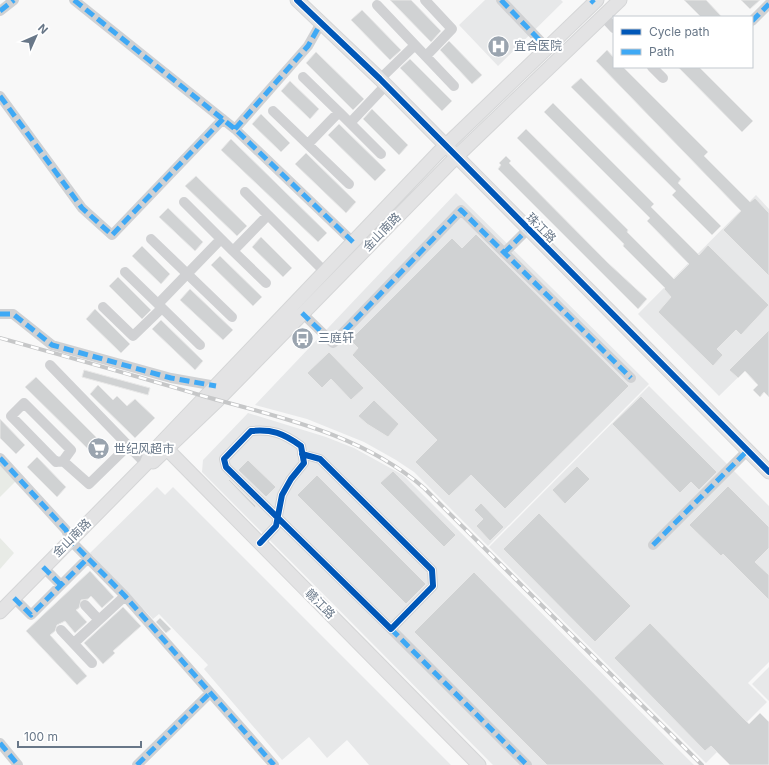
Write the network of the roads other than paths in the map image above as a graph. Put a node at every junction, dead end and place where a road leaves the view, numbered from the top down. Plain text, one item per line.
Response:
1 (14, 0) edge
2 (74, 0) edge
3 (425, 0) edge
4 (501, 0) edge
5 (620, 0) edge
6 (300, 1) edge
7 (594, 1) edge
8 (769, 4) edge
9 (377, 5) dead end
10 (0, 11) edge
11 (603, 16) junction
12 (753, 20) edge
13 (322, 23) junction
14 (613, 27) edge
15 (415, 44) junction
16 (546, 47) junction
17 (426, 56) junction
18 (557, 59) junction
19 (653, 68) edge
20 (303, 77) dead end
21 (662, 78) dead end
22 (383, 82) junction
23 (454, 86) dead end
24 (0, 96) edge
25 (273, 111) dead end
26 (339, 112) junction
27 (223, 119) junction
28 (350, 123) junction
29 (235, 129) junction
30 (308, 144) junction
31 (445, 146) junction
32 (380, 154) dead end
33 (456, 157) junction
34 (349, 184) dead end
35 (245, 192) dead end
36 (184, 202) dead end
37 (268, 215) junction
38 (527, 230) junction
39 (151, 239) dead end
40 (221, 239) junction
41 (353, 242) junction
42 (233, 251) junction
43 (504, 253) junction
44 (125, 272) dead end
45 (325, 272) junction
46 (187, 274) junction
47 (266, 283) dead end
48 (160, 306) junction
49 (103, 307) dead end
50 (302, 313) junction
51 (0, 314) edge
52 (232, 317) dead end
53 (200, 345) dead end
54 (50, 366) dead end
55 (631, 378) dead end
56 (216, 386) junction
57 (128, 446) junction
58 (164, 446) junction
59 (747, 451) junction
60 (302, 454) junction
61 (0, 458) edge
62 (63, 461) junction
63 (146, 464) junction
64 (769, 472) edge
65 (278, 517) junction
66 (70, 540) junction
67 (260, 543) junction
68 (653, 545) dead end
69 (88, 558) junction
70 (43, 567) junction
71 (61, 585) junction
72 (124, 596) junction
73 (14, 598) junction
74 (85, 605) dead end
75 (0, 612) edge
76 (99, 620) junction
77 (391, 629) junction
78 (61, 630) dead end
79 (74, 644) junction
80 (92, 663) dead end
81 (210, 692) junction
82 (0, 742) edge
83 (18, 765) edge
84 (137, 765) edge
85 (274, 765) edge
86 (479, 765) edge
87 (527, 765) edge

1 - 10 street
2 - 27 street
3 - 17 street
4 - 16 street
5 - 11 main road, 金山南路
6 - 13 main road, 珠江路
7 - 16 main road, 金山南路
8 - 12 street
9 - 15 street
11 - 14 street
11 - 18 main road, 金山南路
13 - 22 main road, 珠江路
13 - 29 street
15 - 17 street
15 - 22 street
16 - 18 main road
16 - 31 main road, 金山南路
17 - 23 street
18 - 33 main road, 金山南路
19 - 21 street
20 - 26 street
22 - 28 street
22 - 31 main road, 珠江路
24 - 27 street
25 - 30 street
26 - 28 street
26 - 30 street
27 - 29 street
28 - 32 street
29 - 41 street
30 - 34 street
31 - 33 main road, 珠江路
31 - 41 main road, 金山南路
33 - 38 main road, 珠江路
33 - 50 main road, 金山南路
35 - 37 street
36 - 40 street
37 - 42 street
37 - 45 street
38 - 43 street
38 - 59 main road, 珠江路
39 - 46 street
40 - 42 street
40 - 46 street
41 - 45 main road, 金山南路
42 - 47 street
43 - 50 street
43 - 55 street
44 - 48 street
45 - 56 main road, 金山南路
46 - 48 street
46 - 52 street
48 - 49 street
48 - 53 street
50 - 58 main road, 金山南路
51 - 56 street
54 - 57 street
56 - 58 main road, 金山南路
57 - 62 street
57 - 63 street
58 - 63 main road, 金山南路
58 - 67 main road, 赣江路
59 - 64 main road, 珠江路
59 - 68 street
60 - 65 street
60 - 65 street
60 - 77 street
61 - 66 street
62 - 62 street
63 - 66 main road, 金山南路
65 - 67 street
65 - 77 street
66 - 69 street
66 - 70 main road, 金山南路
67 - 86 main road, 赣江路
69 - 71 street
69 - 72 street
70 - 71 street
70 - 73 main road, 金山南路
71 - 73 street
72 - 76 street
72 - 81 street
73 - 75 main road, 金山南路
74 - 76 street
76 - 79 street
77 - 87 street
78 - 79 street
79 - 80 street
81 - 84 street
81 - 85 street
82 - 83 street

